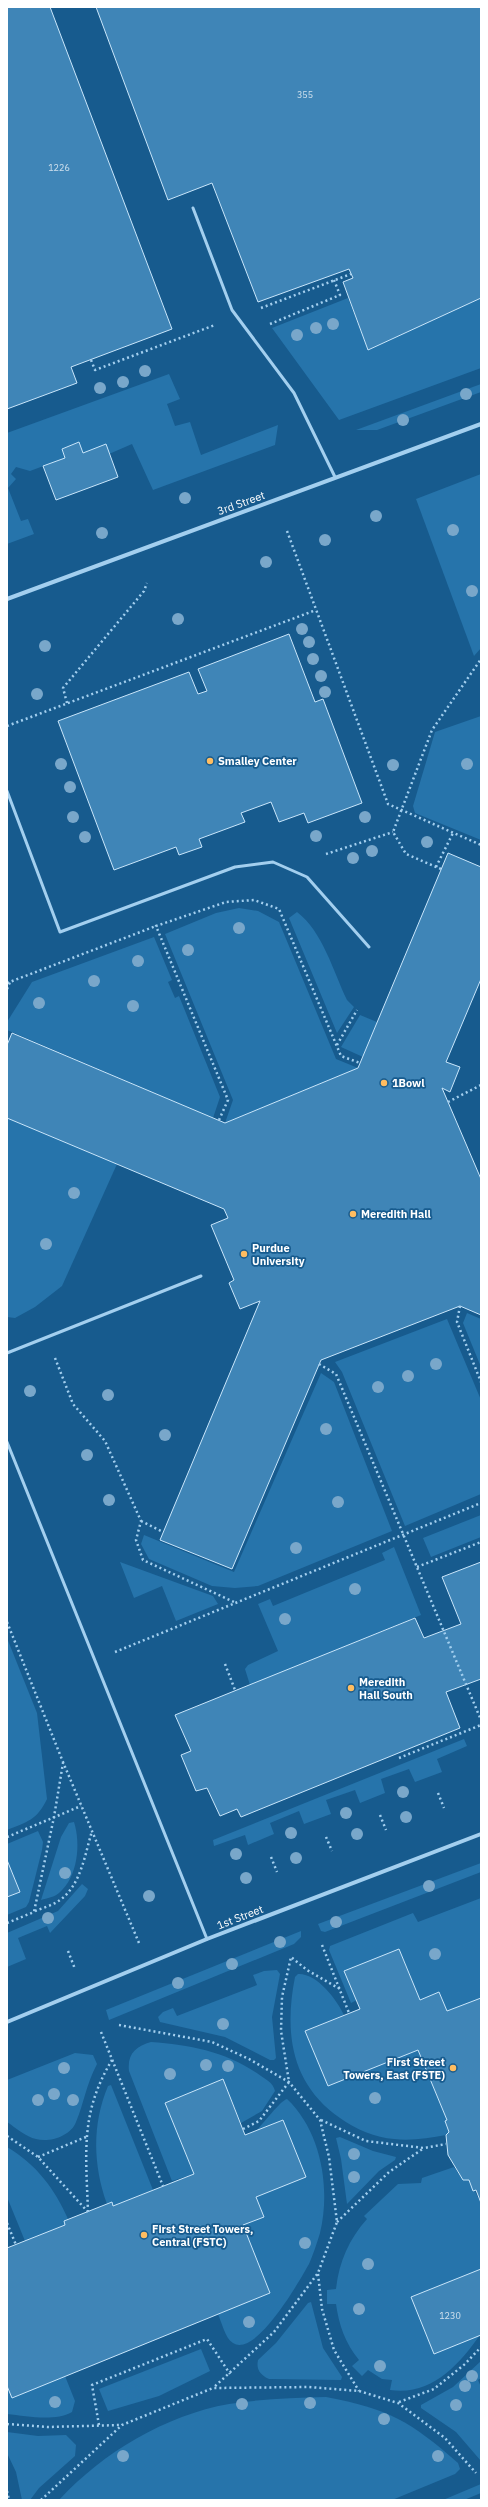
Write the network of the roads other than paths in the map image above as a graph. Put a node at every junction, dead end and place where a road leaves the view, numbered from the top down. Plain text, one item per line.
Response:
1 (193, 208) dead end
2 (481, 424) edge
3 (336, 477) junction
4 (7, 599) edge
5 (7, 791) edge
6 (369, 947) dead end
7 (201, 1276) dead end
8 (7, 1353) edge
9 (7, 1442) edge
10 (481, 1834) edge
11 (208, 1939) junction
12 (7, 2022) edge

1 - 3 lane
2 - 3 street, 3rd Street
3 - 4 street, 3rd Street
5 - 6 lane
7 - 8 lane
9 - 11 lane
10 - 11 street, 1st Street
11 - 12 street, 1st Street

